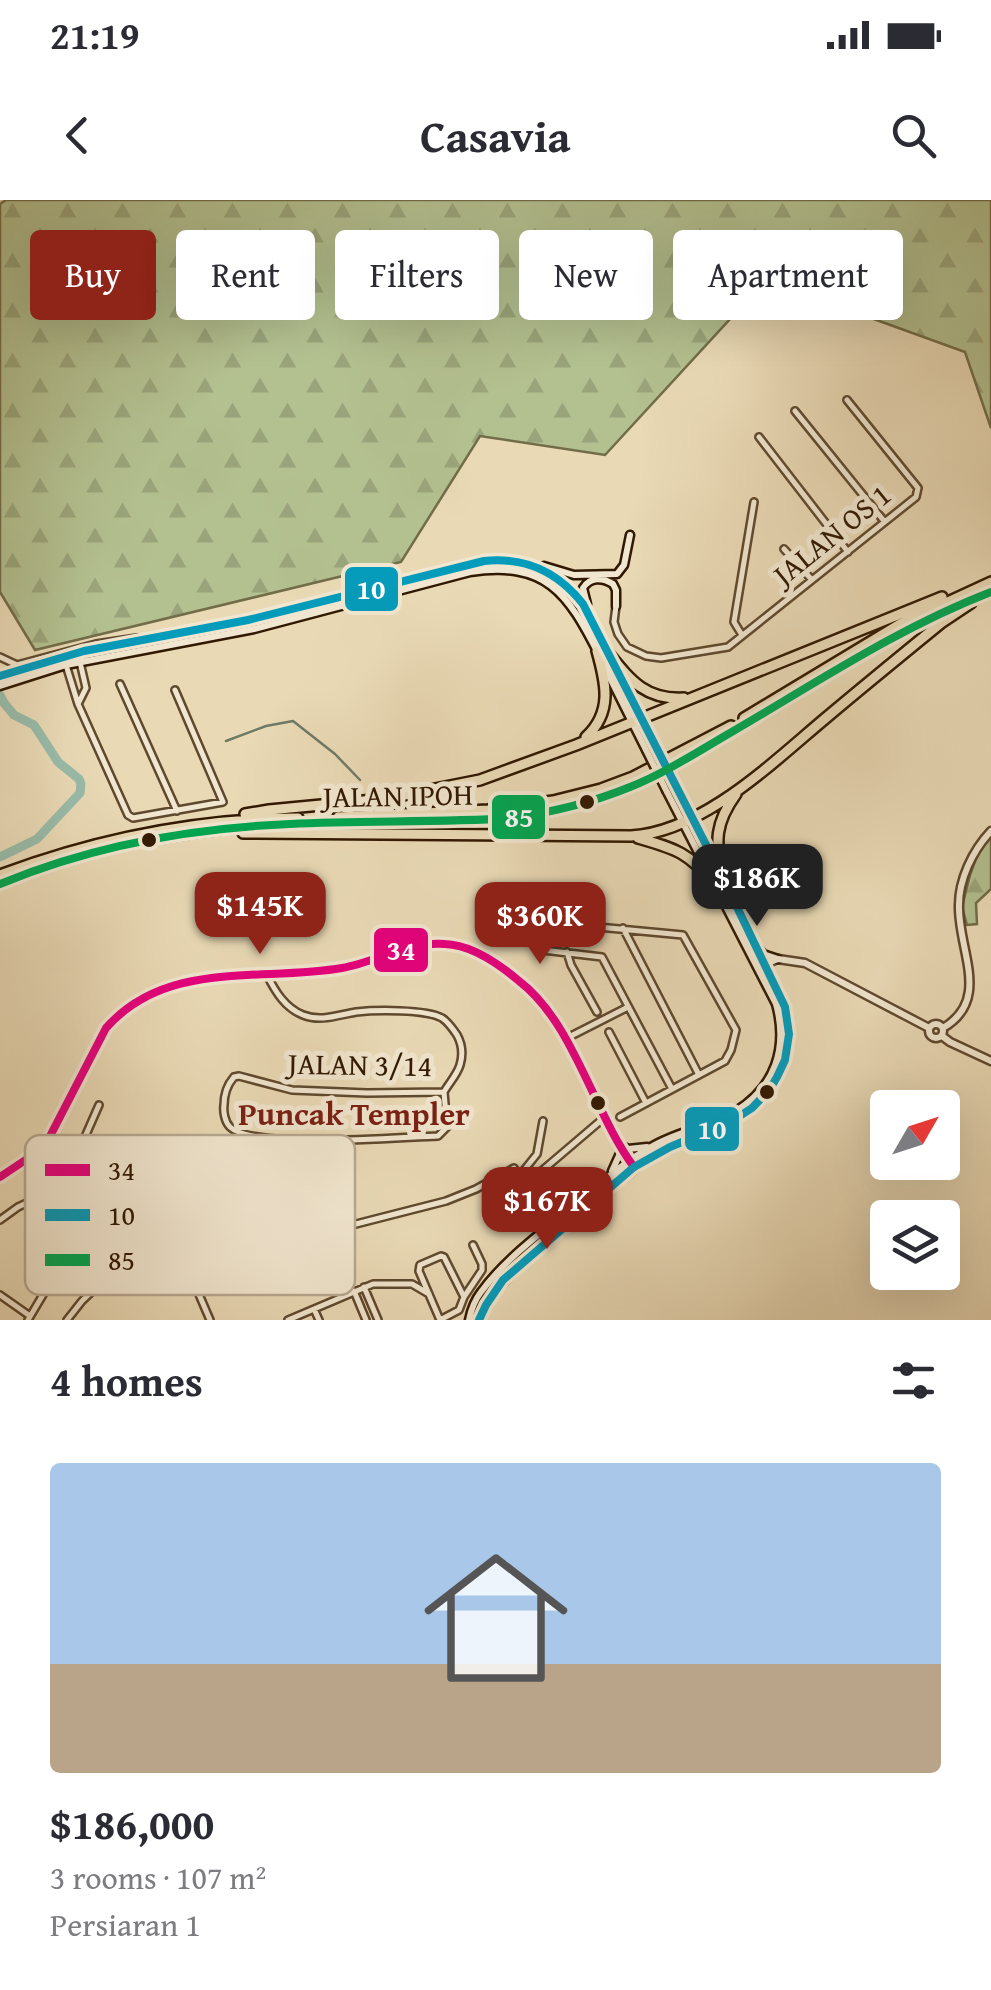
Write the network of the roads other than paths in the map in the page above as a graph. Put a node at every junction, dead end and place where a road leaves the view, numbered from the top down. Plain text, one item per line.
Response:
1 (847, 400) dead end
2 (796, 410) dead end
3 (759, 438) dead end
4 (754, 502) dead end
5 (885, 522) junction
6 (630, 535) dead end
7 (784, 550) dead end
8 (848, 552) junction
9 (470, 562) junction
10 (601, 574) junction
11 (812, 580) junction
12 (991, 580) edge
13 (988, 593) edge
14 (616, 606) junction
15 (598, 629) junction
16 (742, 636) junction
17 (157, 637) junction
18 (596, 651) junction
19 (609, 654) junction
20 (0, 657) edge
21 (80, 662) junction
22 (66, 664) junction
23 (16, 670) junction
24 (2, 675) edge
25 (120, 684) dead end
26 (4, 685) edge
27 (718, 689) junction
28 (174, 690) dead end
29 (78, 704) junction
30 (636, 721) junction
31 (576, 745) junction
32 (737, 792) junction
33 (177, 811) junction
34 (688, 819) junction
35 (217, 822) junction
36 (991, 830) edge
37 (191, 834) junction
38 (631, 836) junction
39 (0, 875) edge
40 (718, 880) junction
41 (0, 884) edge
42 (596, 900) dead end
43 (524, 920) junction
44 (622, 928) junction
45 (755, 944) junction
46 (567, 952) junction
47 (778, 959) junction
48 (760, 966) junction
49 (267, 975) junction
50 (628, 1007) junction
51 (597, 1012) dead end
52 (609, 1032) dead end
53 (942, 1032) junction
54 (564, 1039) junction
55 (991, 1061) edge
56 (700, 1075) junction
57 (672, 1090) junction
58 (444, 1092) junction
59 (646, 1103) junction
60 (99, 1105) dead end
61 (605, 1117) junction
62 (620, 1117) dead end
63 (543, 1121) dead end
64 (51, 1135) edge
65 (87, 1135) edge
66 (251, 1135) edge
67 (355, 1138) edge
68 (651, 1146) junction
69 (621, 1147) junction
70 (25, 1160) edge
71 (632, 1164) junction
72 (514, 1168) dead end
73 (0, 1177) edge
74 (609, 1177) junction
75 (524, 1186) junction
76 (25, 1204) edge
77 (0, 1220) edge
78 (554, 1223) junction
79 (355, 1224) edge
80 (473, 1244) dead end
81 (364, 1288) junction
82 (355, 1291) edge
83 (355, 1293) edge
84 (429, 1294) junction
85 (0, 1295) edge
86 (45, 1295) edge
87 (89, 1295) edge
88 (199, 1295) edge
89 (345, 1295) edge
90 (464, 1297) junction
91 (314, 1308) junction
92 (29, 1318) edge
93 (67, 1320) edge
94 (210, 1320) edge
95 (288, 1320) edge
96 (319, 1320) edge
97 (366, 1320) edge
98 (378, 1320) edge
99 (440, 1320) edge
100 (469, 1320) edge
101 (479, 1320) edge

1 - 5 street, JALAN OS 1
2 - 5 street
3 - 8 street
4 - 16 street
5 - 8 street, JALAN OS 1
6 - 10 main road
7 - 11 street
8 - 11 street, JALAN OS 1
9 - 10 main road
9 - 15 main road
9 - 17 main road
10 - 14 main road
11 - 16 street, JALAN OS 1
12 - 27 highway
12 - 35 highway, JALAN IPOH
13 - 32 highway
13 - 37 highway, JALAN IPOH
14 - 15 main road
14 - 16 street, JALAN OS 1
15 - 19 main road
17 - 20 street
17 - 23 main road
18 - 21 main road
18 - 30 main road
18 - 31 highway
19 - 27 highway
19 - 30 main road
21 - 22 main road
21 - 23 main road
21 - 29 street
22 - 26 main road
22 - 29 street
23 - 24 main road
25 - 33 street
27 - 30 highway
28 - 33 street
29 - 33 street
30 - 31 highway
30 - 34 main road, bridge
30 - 34 main road, bridge
31 - 35 highway
32 - 34 highway
32 - 40 highway
34 - 38 highway
34 - 40 main road
35 - 39 highway, JALAN IPOH
36 - 53 main road
37 - 38 highway
37 - 41 highway, JALAN IPOH
38 - 40 highway
40 - 45 main road
40 - 48 main road
42 - 43 street
43 - 44 street
43 - 46 street
44 - 56 street
44 - 56 street
45 - 47 main road
45 - 48 main road
46 - 50 street
46 - 51 street
47 - 48 main road
47 - 53 main road
48 - 68 main road
48 - 71 main road
49 - 54 main road
49 - 58 street, JALAN 3/14
49 - 64 main road
50 - 54 street
50 - 57 street
52 - 59 street
53 - 55 main road
54 - 61 main road
56 - 57 street
57 - 59 street
58 - 66 street, JALAN 3/14
58 - 67 street, JALAN 3/14
59 - 62 street
60 - 65 street
61 - 69 main road
61 - 75 street
63 - 75 street
68 - 69 main road
68 - 71 main road
69 - 71 main road
69 - 74 main road
70 - 73 main road
71 - 74 main road
71 - 101 main road
72 - 79 street
74 - 78 main road
75 - 78 street
76 - 77 street
78 - 100 main road
80 - 90 street
81 - 82 street
81 - 84 street
81 - 98 street
83 - 97 street
84 - 90 street
84 - 99 street
85 - 92 street
86 - 92 street
87 - 93 street
88 - 94 street
89 - 91 street
90 - 99 street
91 - 95 street
91 - 96 street

